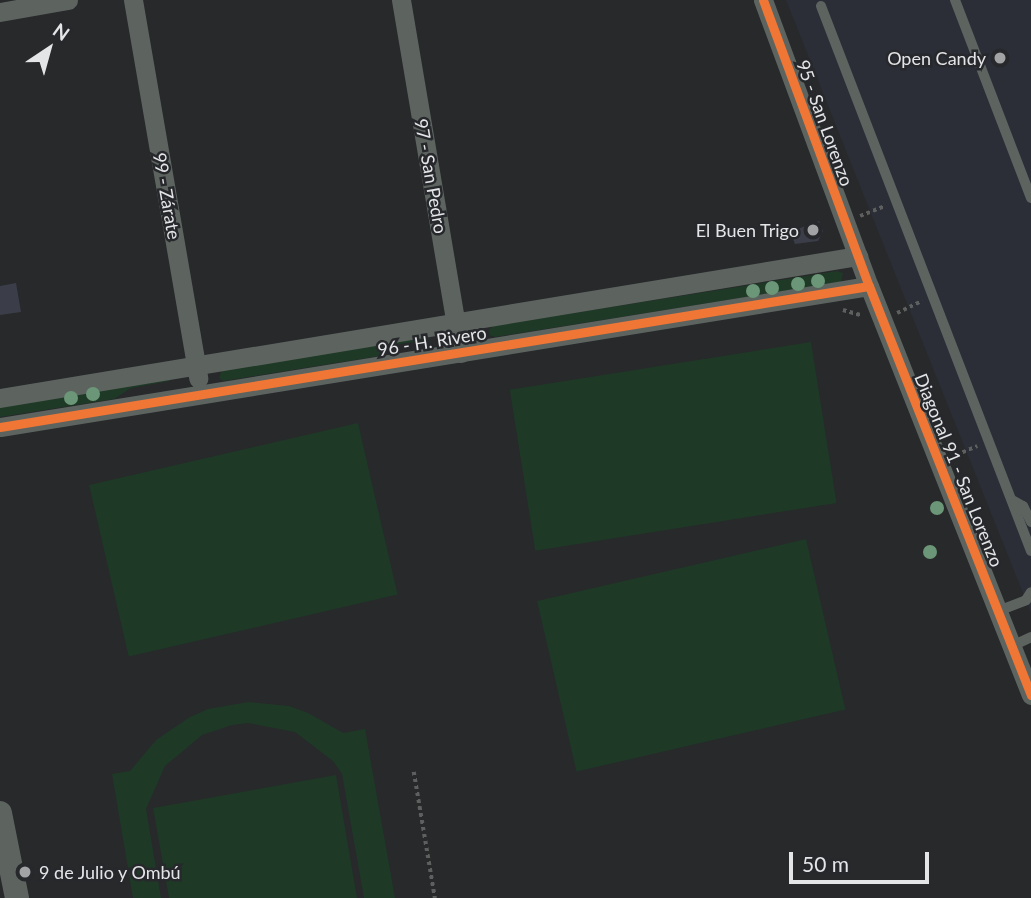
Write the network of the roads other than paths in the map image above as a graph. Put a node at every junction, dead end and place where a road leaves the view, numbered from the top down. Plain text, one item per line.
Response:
1 (68, 0) edge
2 (133, 0) edge
3 (401, 0) edge
4 (763, 0) edge
5 (955, 0) edge
6 (821, 6) dead end
7 (0, 12) edge
8 (1031, 198) edge
9 (858, 256) junction
10 (869, 286) junction
11 (456, 323) junction
12 (461, 353) junction
13 (196, 366) junction
14 (201, 393) junction
15 (0, 398) edge
16 (0, 428) edge
17 (1012, 500) junction
18 (1031, 523) edge
19 (1031, 551) edge
20 (1031, 592) edge
21 (998, 611) junction
22 (1031, 637) edge
23 (1012, 646) junction
24 (1031, 695) edge
25 (0, 813) edge
26 (3, 844) edge
27 (17, 898) edge

1 - 7 street
2 - 13 street, 99 - Zárate
3 - 11 street, 97 - San Pedro
4 - 9 street, 95 - San Lorenzo
5 - 8 lane
6 - 17 lane
9 - 10 street, Diagonal 91 - San Lorenzo
9 - 11 street, 96 - H. Rivero
10 - 12 street, 96 - H. Rivero
10 - 21 street, Diagonal 91 - San Lorenzo
11 - 12 street, 97 - San Pedro
11 - 13 street, 96 - H. Rivero
12 - 14 street, 96 - H. Rivero
13 - 14 street, 99 - Zárate
13 - 15 street, 96 - H. Rivero
14 - 16 street, 96 - H. Rivero
17 - 18 lane
17 - 19 lane
20 - 21 lane
21 - 23 street, Diagonal 91 - San Lorenzo
22 - 23 lane
23 - 24 street, Diagonal 91 - San Lorenzo
25 - 26 street
26 - 27 street

